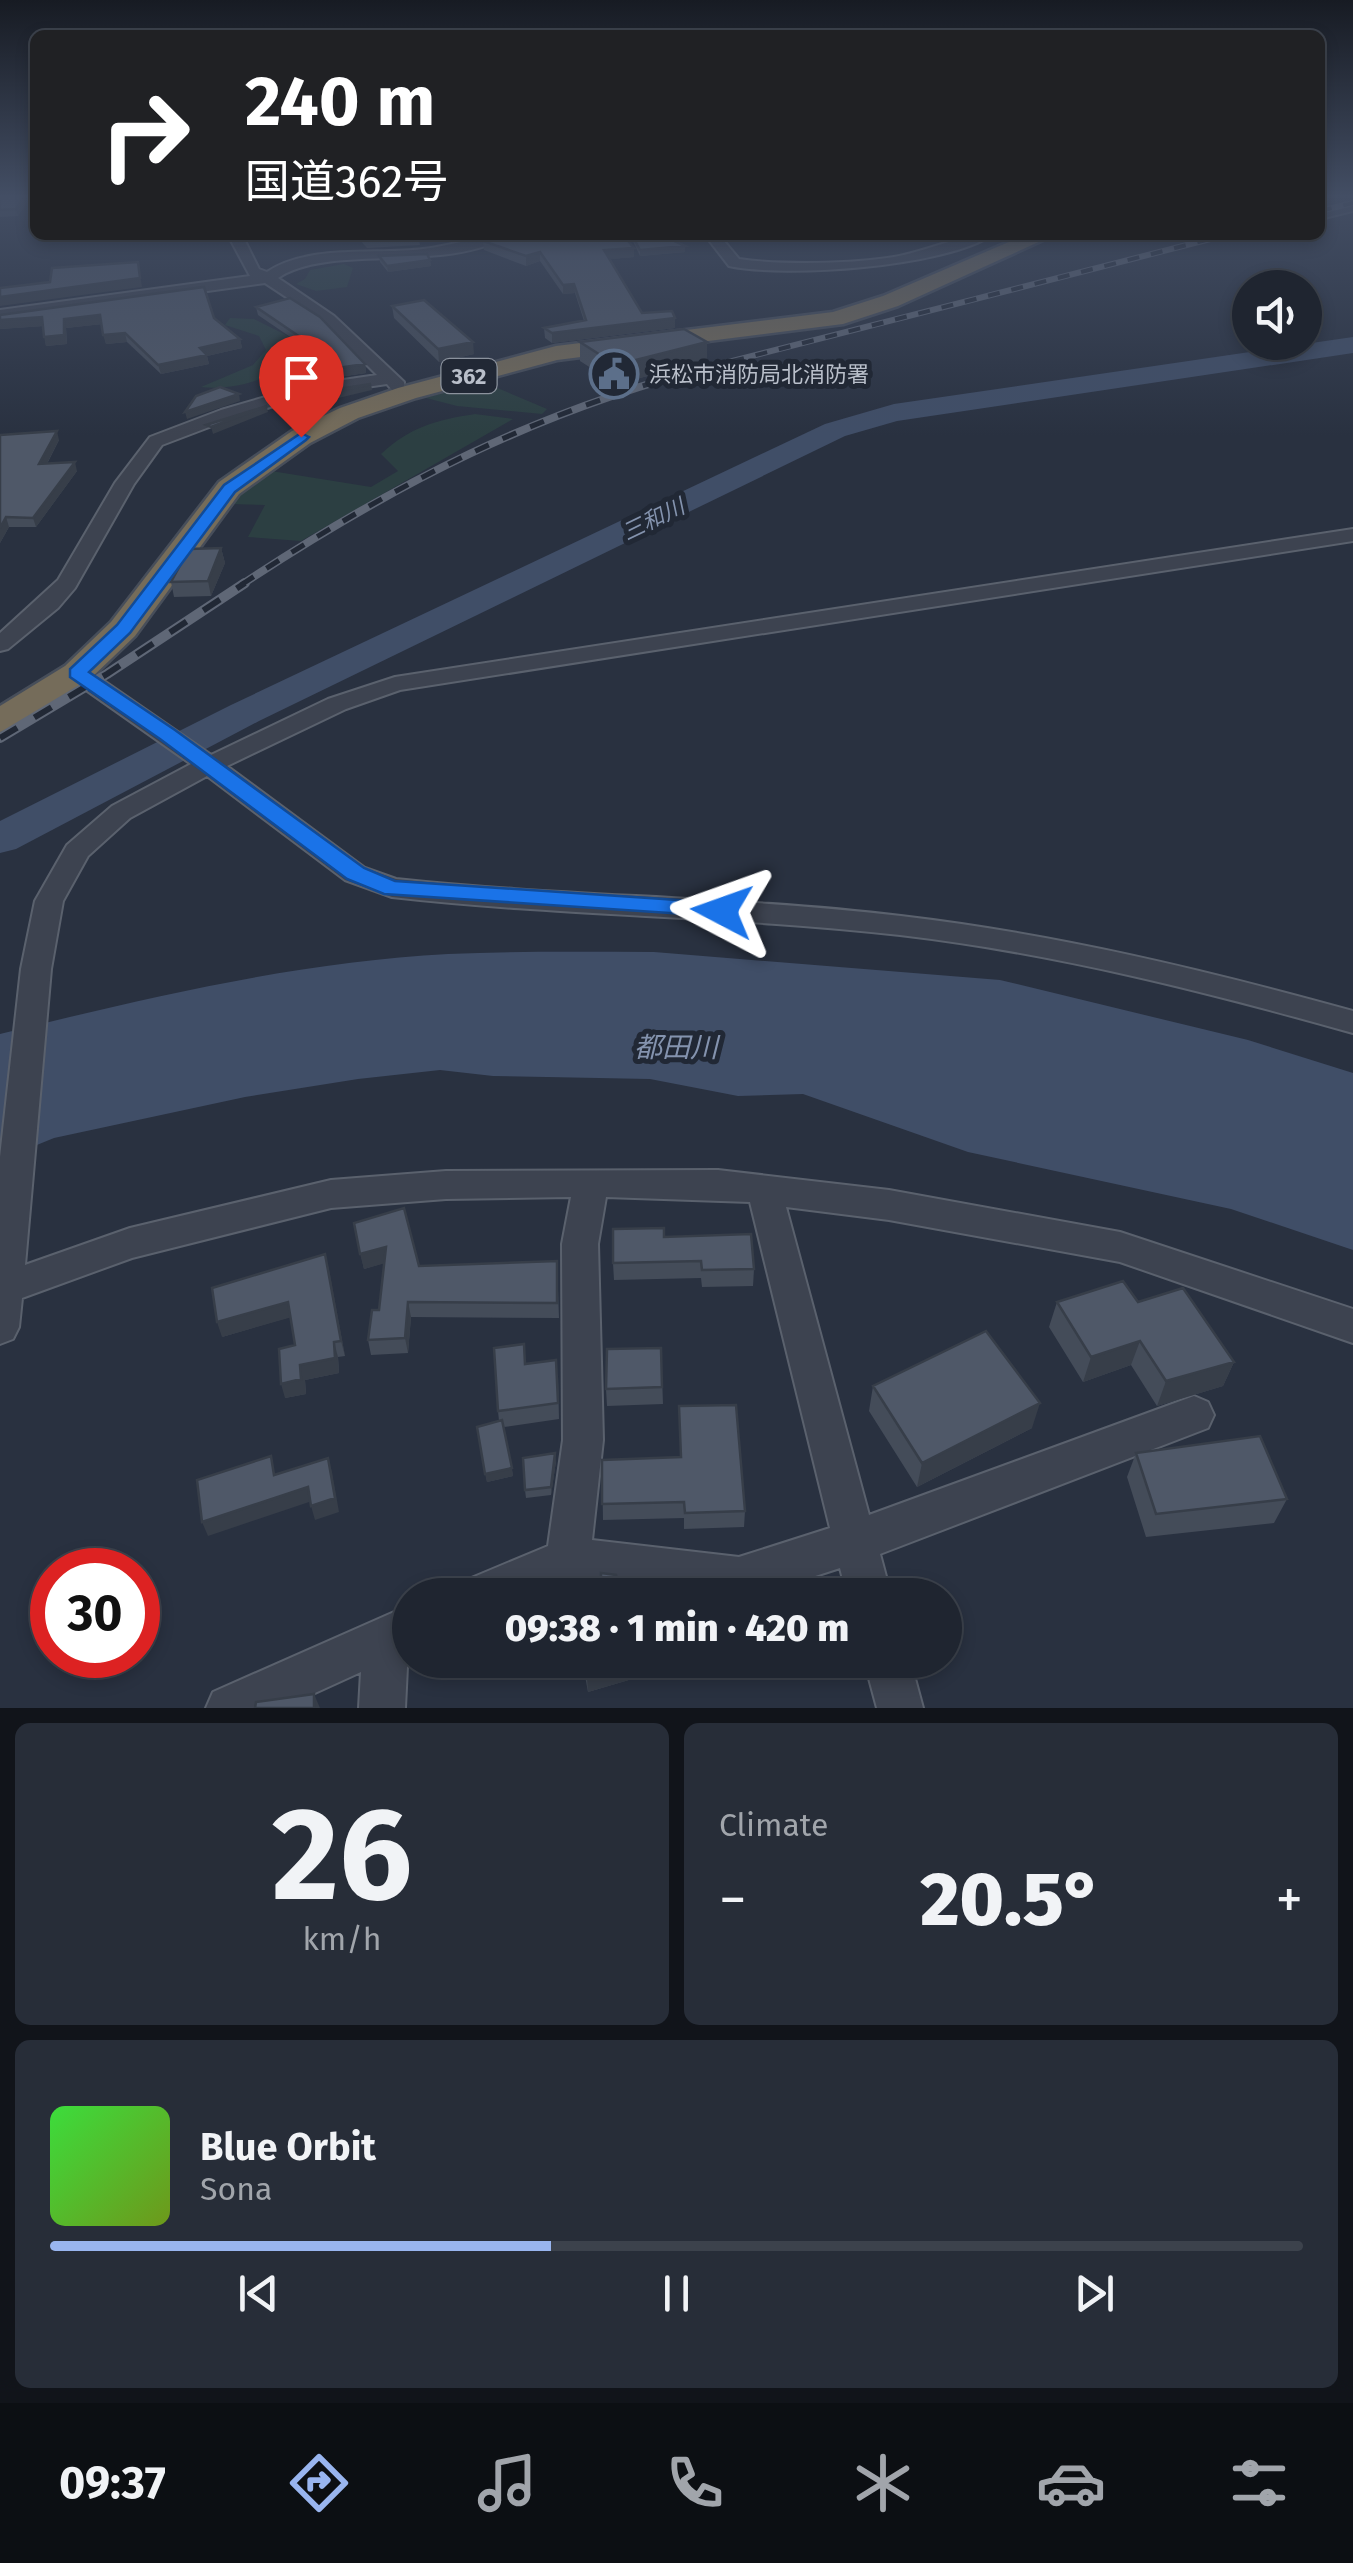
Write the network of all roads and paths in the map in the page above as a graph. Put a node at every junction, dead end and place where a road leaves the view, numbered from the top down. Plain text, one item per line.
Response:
1 (262, 276) edge
2 (270, 276) edge
3 (949, 276) edge
4 (268, 278) junction
5 (0, 315) edge
6 (398, 386) junction
7 (1353, 535) edge
8 (0, 644) edge
9 (77, 673) junction
10 (0, 721) edge
11 (203, 761) junction
12 (1353, 1022) edge
13 (590, 1183) junction
14 (764, 1190) junction
15 (3, 1282) edge
16 (1353, 1326) edge
17 (0, 1327) edge
18 (1194, 1415) dead end
19 (854, 1542) junction
20 (568, 1558) junction
21 (523, 1578) edge
22 (864, 1578) edge
23 (392, 1635) edge
24 (392, 1658) edge
25 (892, 1678) edge
26 (229, 1708) edge
27 (382, 1708) edge
28 (900, 1708) edge

1 - 4 street
2 - 4 street
3 - 6 highway, 362
4 - 5 street
4 - 6 street
6 - 8 street
6 - 9 highway, 362
7 - 11 street
9 - 10 highway, 362
9 - 11 street
11 - 12 street
11 - 15 street
13 - 14 street
13 - 15 street
13 - 20 street
14 - 16 street
14 - 19 street
15 - 17 street
18 - 19 street
19 - 20 street
19 - 22 street
20 - 21 street
23 - 26 street
24 - 27 street
25 - 28 street

